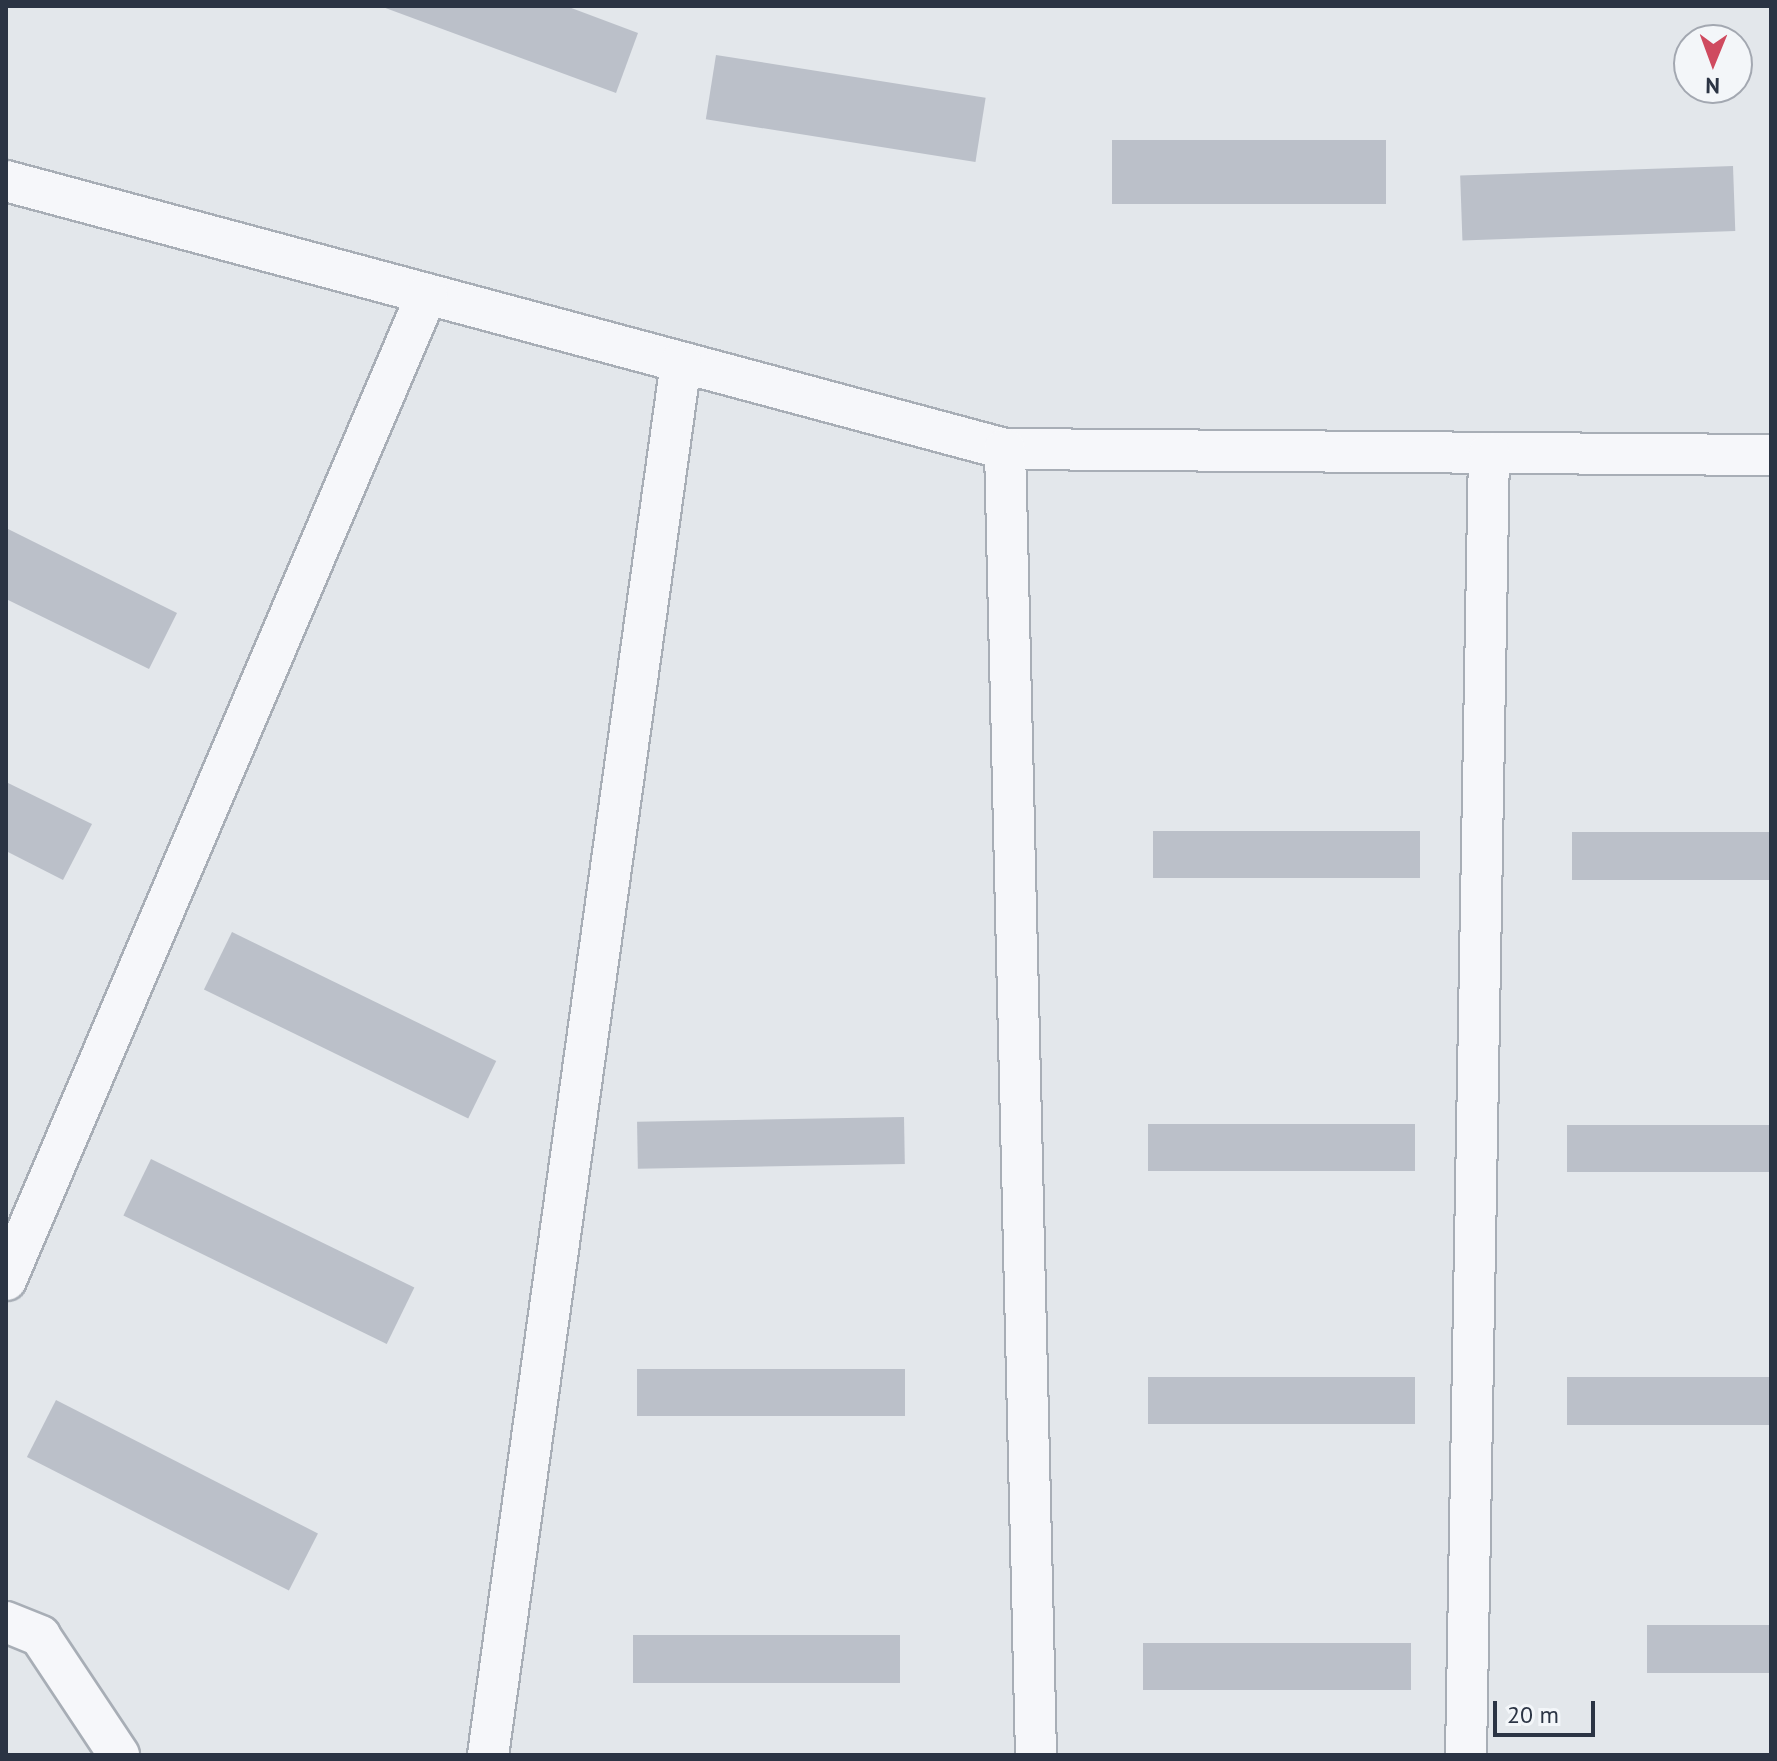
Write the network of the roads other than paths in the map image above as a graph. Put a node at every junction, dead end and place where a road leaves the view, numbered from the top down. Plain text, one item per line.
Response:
1 (6, 181) edge
2 (427, 294) junction
3 (681, 362) junction
4 (1005, 449) junction
5 (1489, 453) junction
6 (1771, 455) edge
7 (6, 1280) edge
8 (6, 1622) edge
9 (119, 1755) edge
10 (488, 1755) edge
11 (1036, 1755) edge
12 (1466, 1755) edge

1 - 2 street
2 - 3 street
2 - 7 street
3 - 4 street
3 - 10 street
4 - 5 street
4 - 11 street
5 - 6 street
5 - 12 street
8 - 9 street

